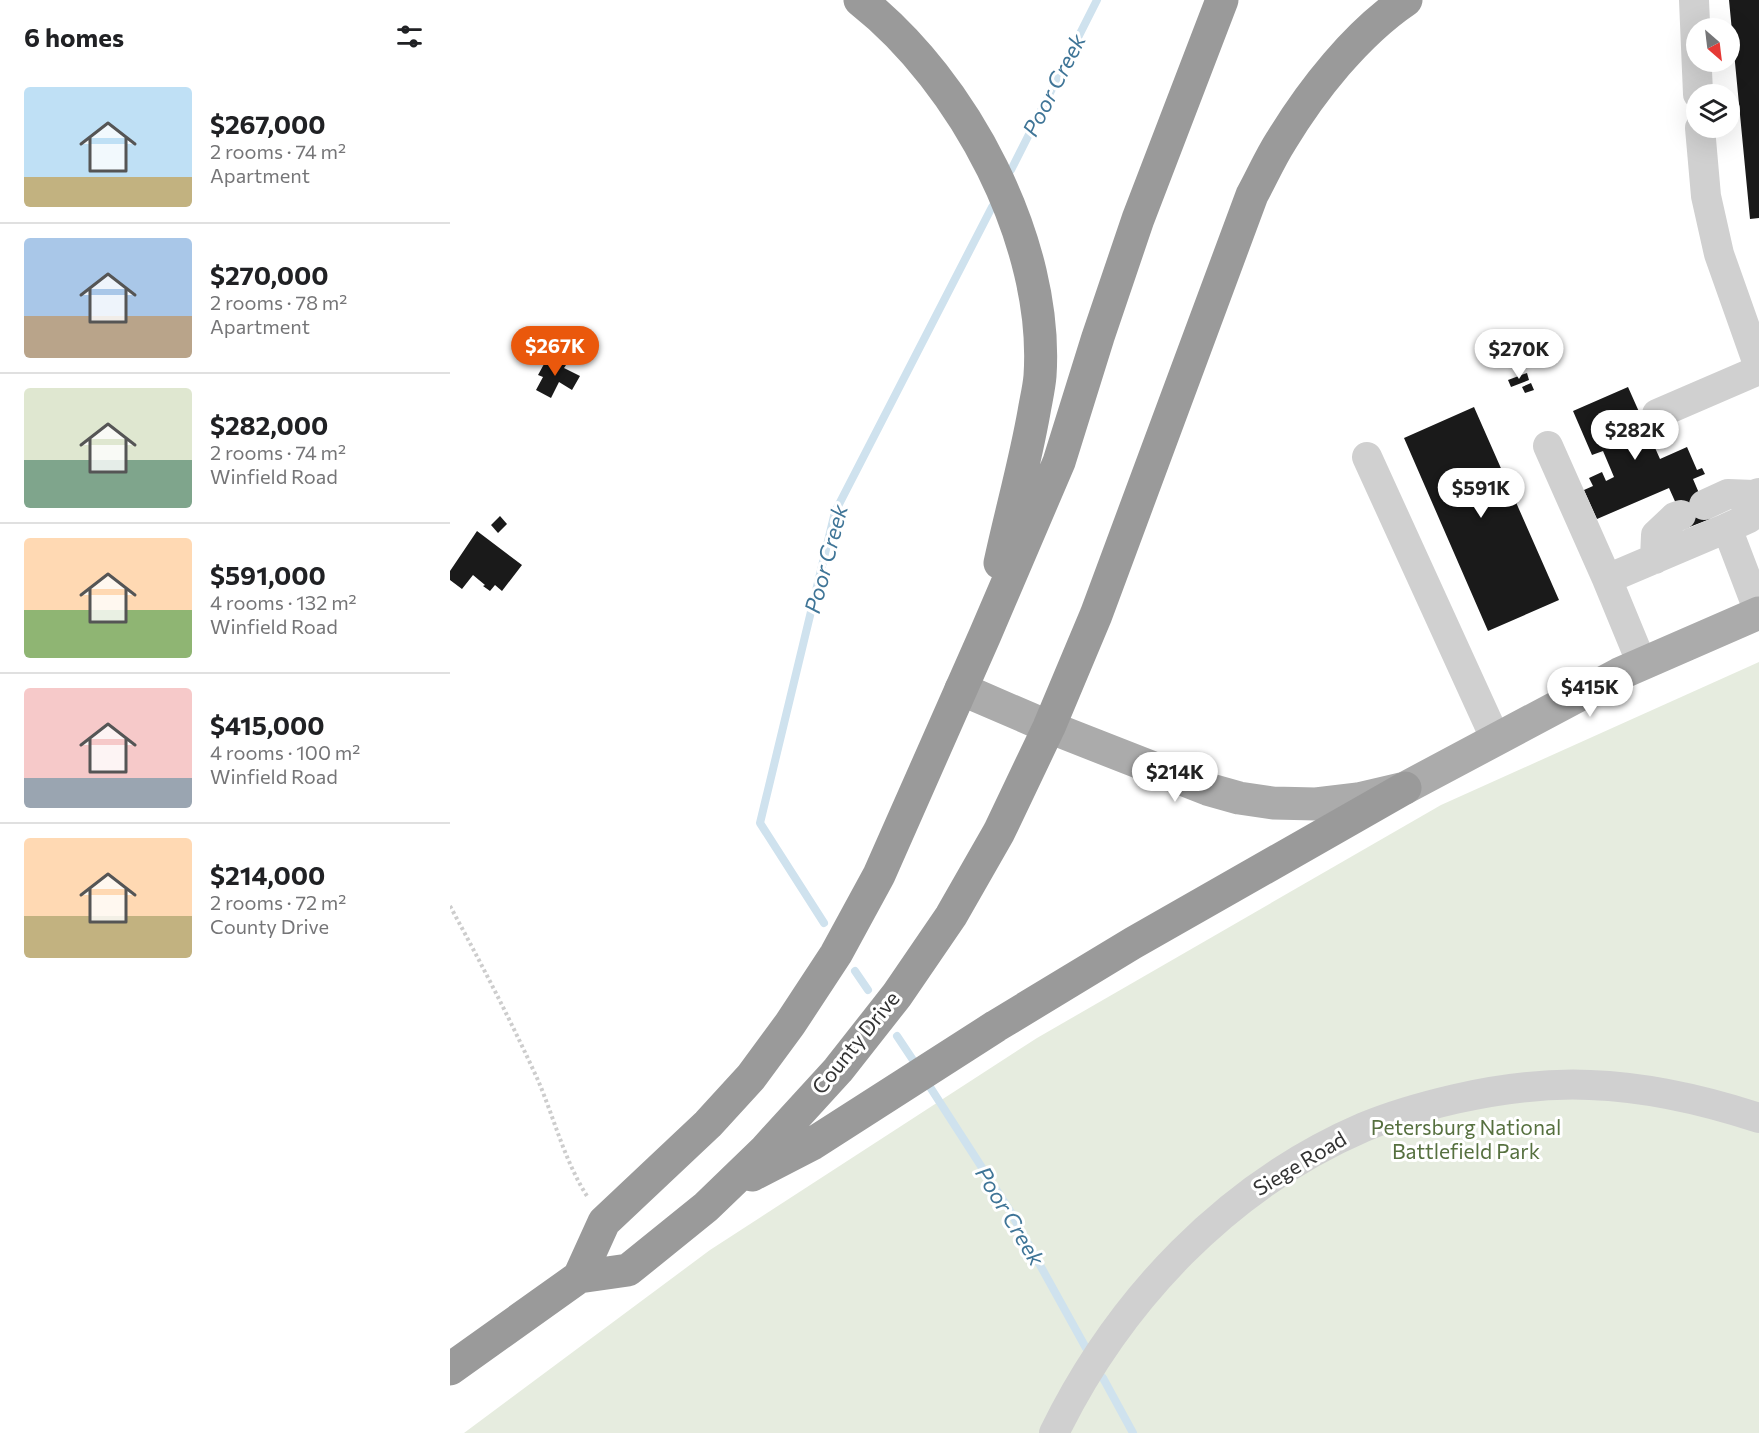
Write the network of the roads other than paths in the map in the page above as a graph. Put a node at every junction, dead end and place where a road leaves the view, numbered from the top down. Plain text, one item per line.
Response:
1 (860, 0) edge
2 (1222, 0) edge
3 (1406, 0) edge
4 (1694, 0) edge
5 (1698, 84) edge
6 (1701, 138) edge
7 (1759, 368) edge
8 (1658, 414) dead end
9 (1548, 446) dead end
10 (1367, 457) dead end
11 (1757, 494) edge
12 (1726, 528) junction
13 (1655, 559) junction
14 (1607, 579) junction
15 (1759, 613) edge
16 (985, 635) junction
17 (1642, 664) junction
18 (961, 689) junction
19 (1049, 727) junction
20 (1496, 740) junction
21 (1405, 788) junction
22 (1759, 1118) edge
23 (724, 1189) junction
24 (579, 1277) junction
25 (450, 1369) edge
26 (1054, 1433) edge

1 - 16 highway
2 - 16 highway
3 - 19 highway, County Drive
4 - 5 street
6 - 7 street
7 - 8 street
9 - 14 street
10 - 20 street
11 - 12 street
11 - 13 street
12 - 13 street
12 - 15 street
13 - 14 street
14 - 17 street
15 - 17 main road
16 - 18 highway
17 - 20 main road
18 - 19 main road
18 - 24 highway
19 - 21 main road
19 - 23 highway, County Drive
20 - 21 main road
21 - 23 highway
22 - 26 street, Siege Road
23 - 24 highway, County Drive
24 - 25 highway, County Drive

